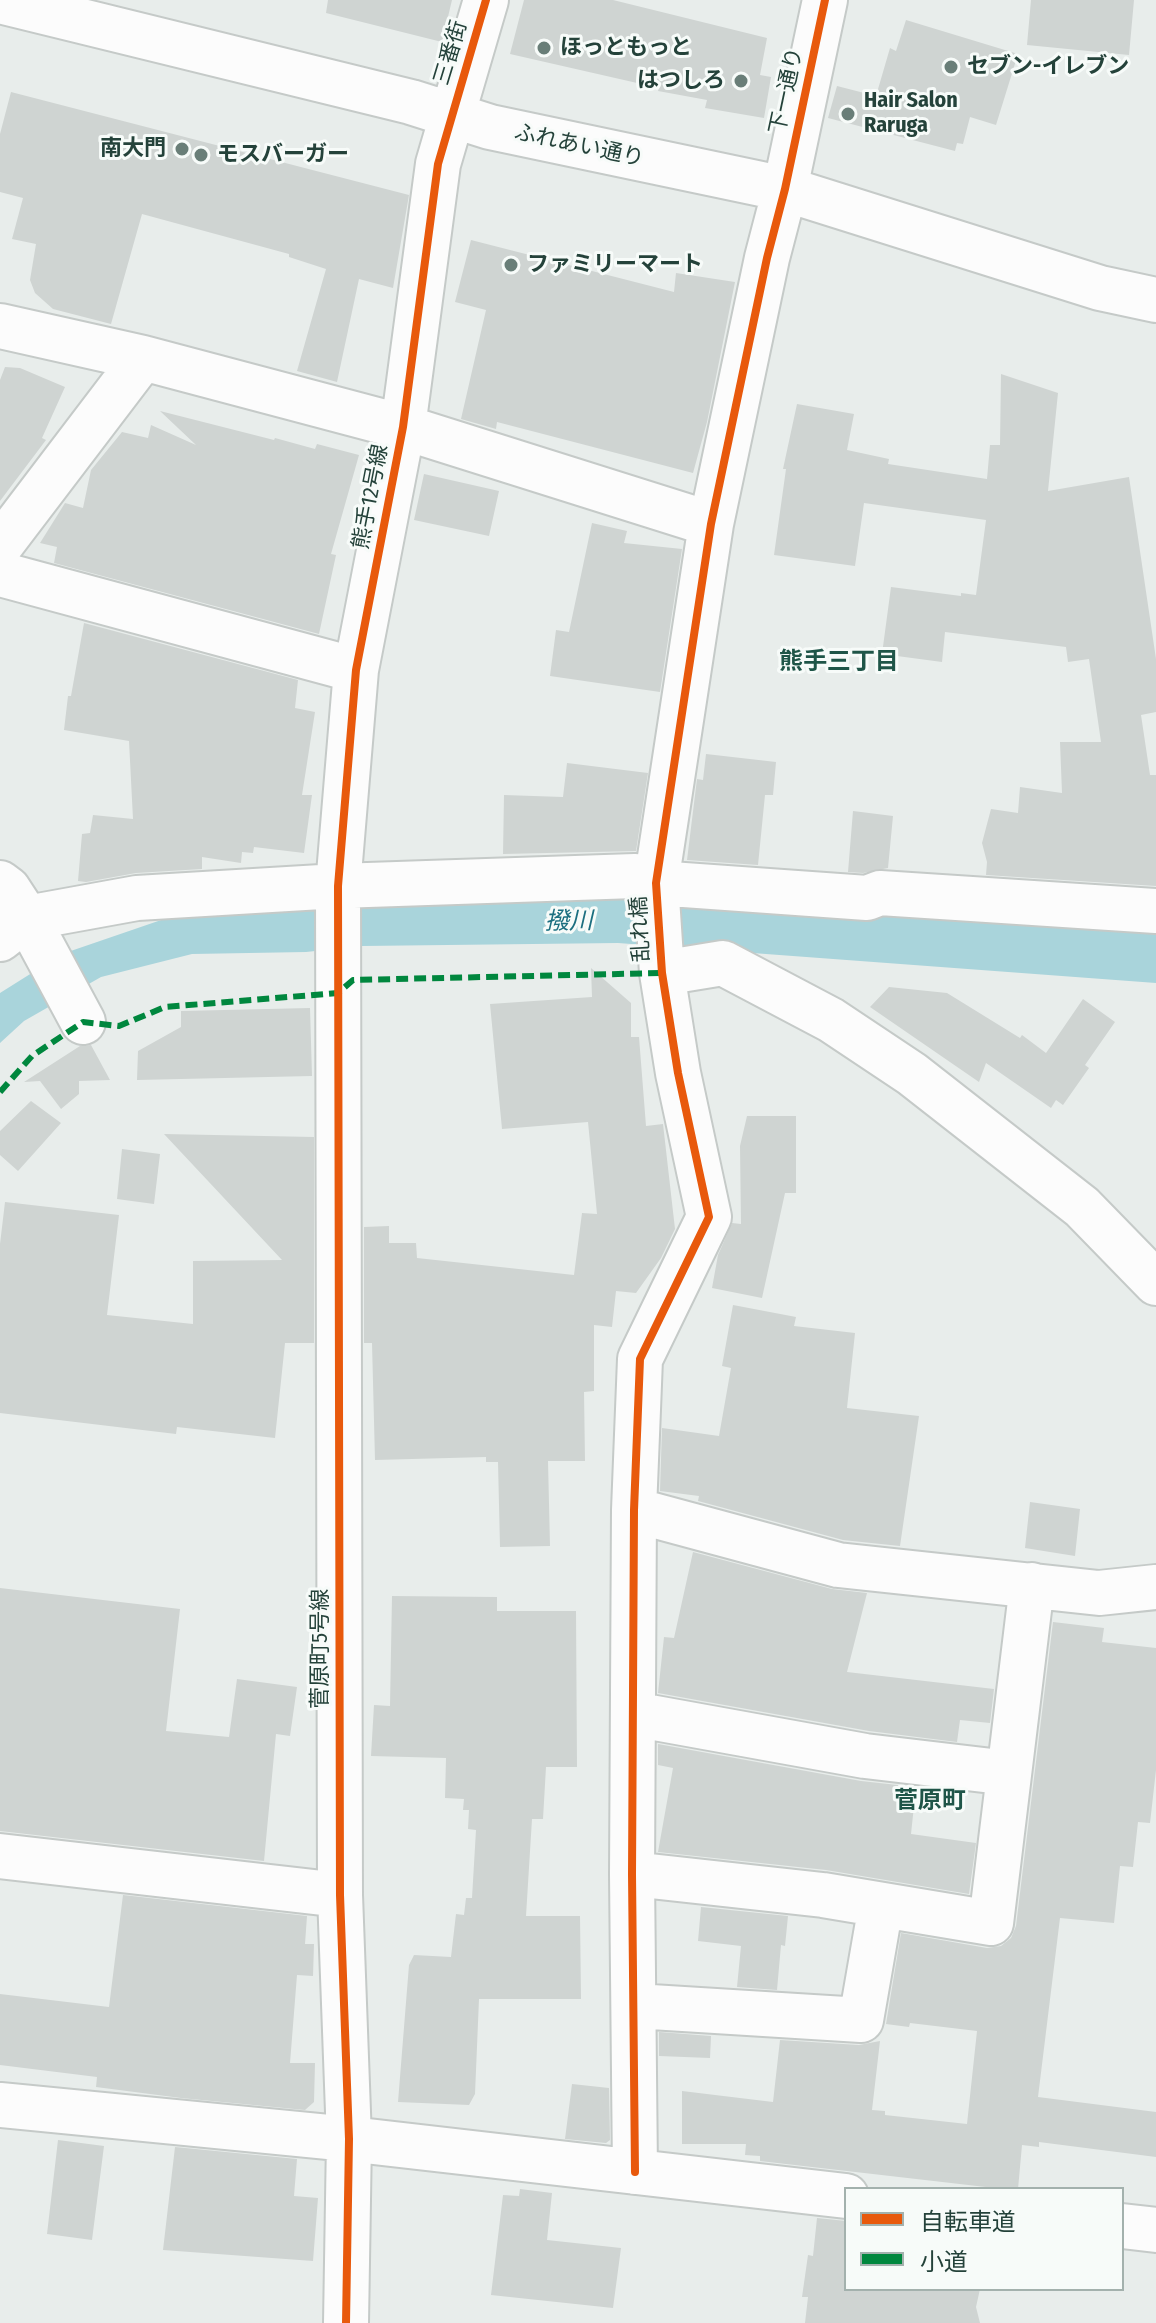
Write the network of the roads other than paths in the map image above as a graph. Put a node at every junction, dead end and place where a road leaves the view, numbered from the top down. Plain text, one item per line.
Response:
1 (486, 0) edge
2 (825, 0) edge
3 (0, 1) edge
4 (450, 117) junction
5 (785, 189) junction
6 (1156, 300) edge
7 (0, 326) edge
8 (143, 358) junction
9 (403, 427) junction
10 (711, 524) junction
11 (0, 546) edge
12 (0, 574) edge
13 (356, 670) junction
14 (0, 883) edge
15 (656, 883) junction
16 (338, 886) junction
17 (1156, 911) edge
18 (23, 934) edge
19 (662, 973) junction
20 (79, 1012) dead end
21 (1156, 1283) edge
22 (634, 1510) junction
23 (1032, 1585) junction
24 (1156, 1587) edge
25 (633, 1714) junction
26 (1009, 1773) junction
27 (0, 1856) edge
28 (632, 1874) junction
29 (340, 1895) junction
30 (881, 1905) junction
31 (635, 2006) junction
32 (0, 2105) edge
33 (349, 2139) junction
34 (635, 2172) junction
35 (844, 2196) edge
36 (1124, 2226) edge
37 (1156, 2230) edge
38 (346, 2323) edge

1 - 4 street, 三番街
2 - 5 street, 下一通り
3 - 4 street, ふれあい通り
4 - 5 street, ふれあい通り
4 - 9 street, 熊手12号線
5 - 6 street, ふれあい通り
5 - 10 street, 下一通り
7 - 8 street
8 - 9 street
8 - 11 street
9 - 10 street
9 - 13 street, 熊手12号線
10 - 15 street, 乱れ橋
12 - 13 street
13 - 16 street, 熊手12号線
14 - 18 street
15 - 16 street
15 - 17 street
15 - 19 street, 乱れ橋
16 - 18 street
16 - 29 street, 菅原町5号線
18 - 20 street
19 - 21 street
19 - 22 street, 乱れ橋
22 - 23 street
22 - 25 street, 乱れ橋
23 - 24 street
23 - 26 street
25 - 26 street
25 - 28 street, 乱れ橋
26 - 30 street
27 - 29 street
28 - 30 street
28 - 31 street, 乱れ橋
29 - 33 street, 菅原町5号線
30 - 31 street
31 - 34 street, 乱れ橋
32 - 33 street
33 - 34 street
33 - 38 street, 菅原町5号線
34 - 35 street
36 - 37 street

